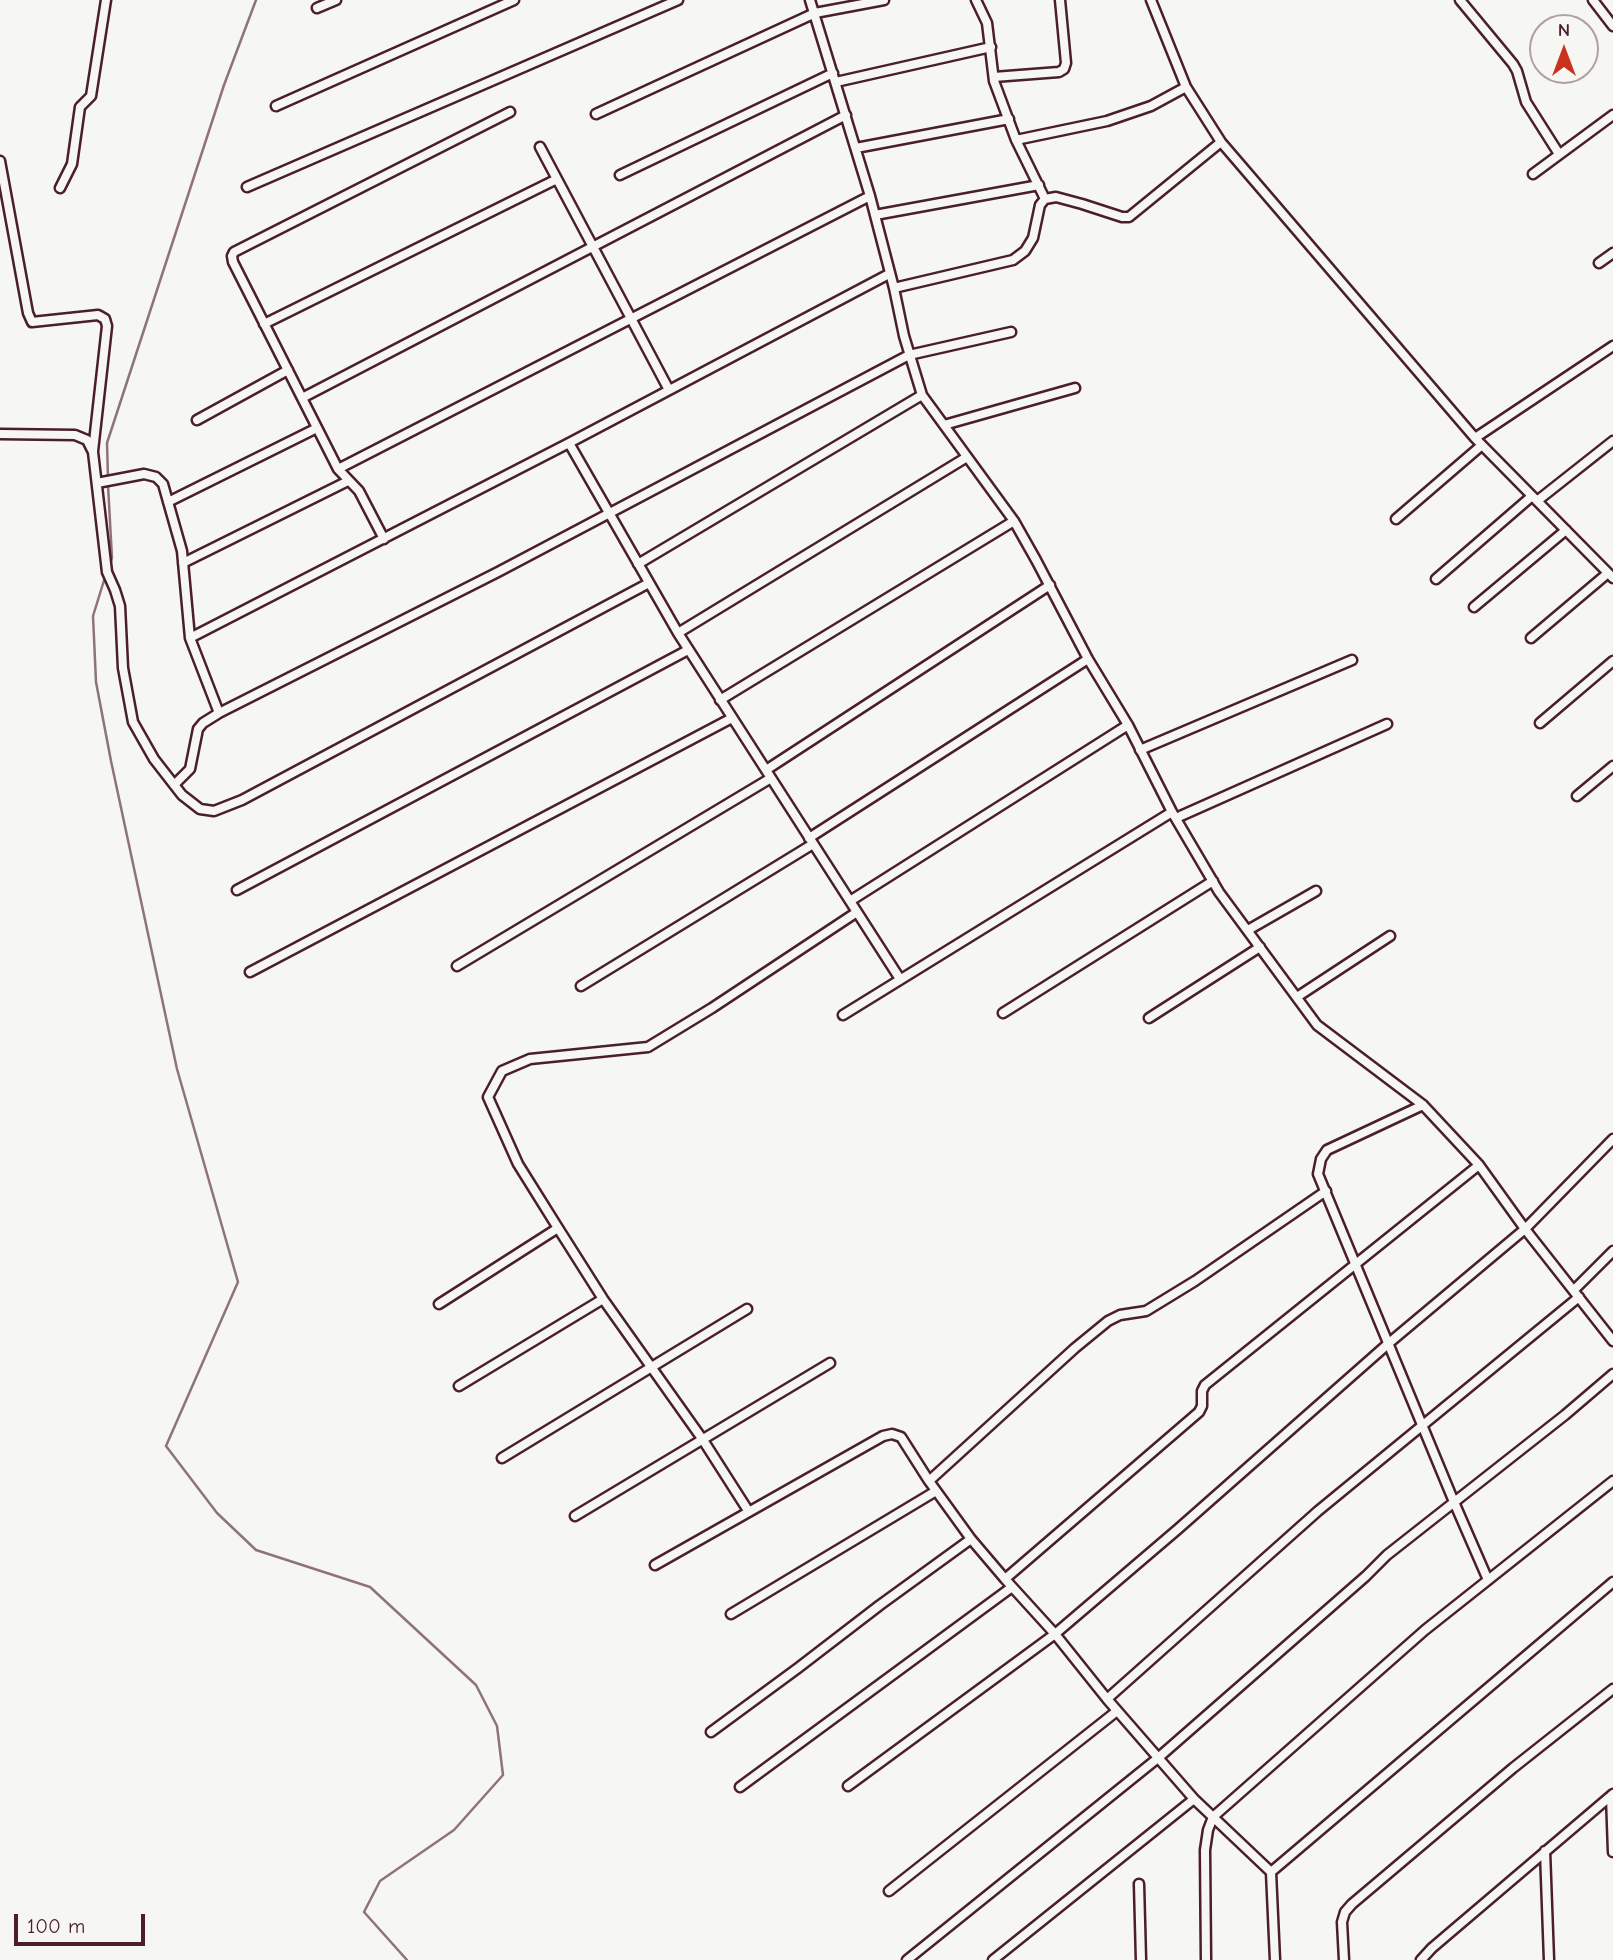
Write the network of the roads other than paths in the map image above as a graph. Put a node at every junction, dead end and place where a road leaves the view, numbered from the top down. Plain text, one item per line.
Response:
1 (106, 0) edge
2 (336, 0) edge
3 (514, 0) edge
4 (678, 0) edge
5 (810, 0) edge
6 (884, 0) edge
7 (976, 0) edge
8 (1060, 0) edge
9 (1152, 0) edge
10 (1460, 0) edge
11 (1593, 0) edge
12 (317, 8) dead end
13 (815, 13) junction
14 (1613, 26) edge
15 (991, 47) junction
16 (994, 77) junction
17 (834, 78) junction
18 (1186, 87) junction
19 (276, 106) dead end
20 (510, 112) dead end
21 (596, 114) dead end
22 (846, 115) junction
23 (1613, 115) edge
24 (1009, 119) junction
25 (1016, 140) junction
26 (1220, 142) junction
27 (541, 147) dead end
28 (856, 148) junction
29 (1559, 154) junction
30 (0, 161) edge
31 (1533, 174) dead end
32 (620, 175) dead end
33 (557, 179) junction
34 (1039, 185) junction
35 (247, 187) dead end
36 (60, 188) dead end
37 (870, 196) junction
38 (1045, 199) junction
39 (876, 215) junction
40 (592, 246) junction
41 (1613, 253) edge
42 (1599, 263) dead end
43 (889, 274) junction
44 (894, 288) junction
45 (630, 318) junction
46 (264, 324) junction
47 (1010, 332) dead end
48 (1613, 346) edge
49 (909, 355) junction
50 (288, 370) junction
51 (1075, 388) dead end
52 (669, 390) junction
53 (922, 394) junction
54 (302, 398) junction
55 (197, 419) dead end
56 (944, 425) junction
57 (317, 428) junction
58 (0, 434) edge
59 (1478, 441) junction
60 (1613, 441) edge
61 (569, 443) junction
62 (93, 452) junction
63 (967, 457) junction
64 (338, 469) junction
65 (348, 481) junction
66 (97, 484) junction
67 (1535, 499) junction
68 (168, 502) junction
69 (609, 513) junction
70 (1395, 519) dead end
71 (1014, 521) junction
72 (1566, 530) junction
73 (384, 539) junction
74 (183, 563) junction
75 (638, 564) junction
76 (1611, 576) edge
77 (1436, 579) dead end
78 (649, 583) junction
79 (1050, 585) junction
80 (1474, 607) dead end
81 (678, 633) junction
82 (190, 638) junction
83 (1531, 638) dead end
84 (688, 650) junction
85 (1088, 659) junction
86 (1352, 660) dead end
87 (1613, 661) edge
88 (720, 700) junction
89 (219, 713) junction
90 (732, 718) junction
91 (1541, 723) dead end
92 (1387, 724) dead end
93 (1128, 726) junction
94 (1140, 750) junction
95 (1613, 766) edge
96 (769, 774) junction
97 (174, 785) junction
98 (1577, 796) dead end
99 (1174, 815) junction
100 (811, 841) junction
101 (1213, 881) junction
102 (237, 890) dead end
103 (1316, 891) dead end
104 (850, 901) junction
105 (857, 912) junction
106 (1248, 930) junction
107 (1390, 936) dead end
108 (1260, 947) junction
109 (457, 966) dead end
110 (250, 972) dead end
111 (900, 979) junction
112 (581, 986) dead end
113 (1297, 997) junction
114 (1003, 1013) dead end
115 (843, 1015) dead end
116 (1149, 1018) dead end
117 (1423, 1105) junction
118 (1613, 1139) edge
119 (1479, 1165) junction
120 (1326, 1191) junction
121 (558, 1227) junction
122 (1525, 1229) junction
123 (1613, 1251) edge
124 (1356, 1262) junction
125 (1576, 1294) junction
126 (603, 1299) junction
127 (439, 1304) dead end
128 (747, 1309) dead end
129 (1613, 1341) edge
130 (1389, 1343) junction
131 (830, 1363) dead end
132 (652, 1368) junction
133 (1613, 1374) edge
134 (459, 1386) dead end
135 (1423, 1426) junction
136 (702, 1440) junction
137 (502, 1458) dead end
138 (929, 1481) junction
139 (1613, 1481) edge
140 (936, 1491) junction
141 (1454, 1503) junction
142 (749, 1512) junction
143 (575, 1516) dead end
144 (971, 1539) junction
145 (655, 1565) dead end
146 (1004, 1579) junction
147 (1488, 1580) junction
148 (1613, 1582) edge
149 (1012, 1587) junction
150 (732, 1614) dead end
151 (1055, 1634) junction
152 (1613, 1689) edge
153 (1107, 1699) junction
154 (1117, 1711) junction
155 (711, 1732) dead end
156 (1158, 1758) junction
157 (848, 1786) dead end
158 (740, 1787) dead end
159 (1612, 1795) edge
160 (1194, 1799) junction
161 (1213, 1817) junction
162 (1545, 1851) junction
163 (1613, 1852) edge
164 (1270, 1872) junction
165 (1139, 1884) dead end
166 (889, 1891) dead end
167 (907, 1960) edge
168 (993, 1960) edge
169 (1141, 1960) edge
170 (1206, 1960) edge
171 (1275, 1960) edge
172 (1343, 1960) edge
173 (1421, 1960) edge
174 (1549, 1960) edge

1 - 36 street
2 - 12 street
3 - 19 street
4 - 35 street
5 - 13 street
6 - 13 street
7 - 15 street
8 - 16 street
9 - 18 street
10 - 29 street
11 - 14 street
13 - 17 street
13 - 21 street
15 - 16 street
15 - 17 street
16 - 24 street
17 - 22 street
17 - 32 street
18 - 25 street
18 - 26 street
20 - 46 street
22 - 28 street
22 - 40 street
23 - 29 street
24 - 25 street
24 - 28 street
25 - 34 street
26 - 38 street
26 - 59 street
27 - 33 street
28 - 37 street
29 - 31 street
30 - 62 street
33 - 40 street
33 - 46 street
34 - 38 street
34 - 39 street
37 - 39 street
37 - 45 street
38 - 44 street
39 - 43 street
40 - 45 street
40 - 54 street
41 - 42 street
43 - 44 street
43 - 52 street
44 - 49 street
45 - 52 street
45 - 64 street
46 - 50 street
47 - 49 street
48 - 59 street
49 - 53 street
49 - 69 street
50 - 54 street
50 - 55 street
51 - 56 street
52 - 61 street
53 - 56 street
53 - 75 street
54 - 57 street
56 - 63 street
57 - 64 street
57 - 68 street
58 - 62 street
59 - 67 street
59 - 70 street
60 - 67 street
61 - 69 street
61 - 73 street
62 - 66 street
63 - 71 street
63 - 81 street
64 - 65 street
65 - 73 street
65 - 74 street
66 - 68 street
66 - 97 street
67 - 72 street
67 - 77 street
68 - 74 street
69 - 75 street
69 - 89 street
71 - 79 street
71 - 88 street
72 - 76 street
72 - 80 street
73 - 82 street
74 - 82 street
75 - 78 street
76 - 83 street
78 - 81 street
78 - 97 street
79 - 85 street
79 - 96 street
81 - 84 street
82 - 89 street
84 - 88 street
84 - 102 street
85 - 93 street
85 - 100 street
86 - 94 street
87 - 91 street
88 - 90 street
89 - 97 street
90 - 96 street
90 - 110 street
92 - 99 street
93 - 94 street
93 - 104 street
94 - 99 street
95 - 98 street
96 - 100 street
96 - 109 street
99 - 101 street
99 - 111 street
100 - 104 street
100 - 112 street
101 - 106 street
101 - 114 street
103 - 106 street
104 - 105 street
105 - 111 street
105 - 121 street
106 - 108 street
107 - 113 street
108 - 113 street
108 - 116 street
111 - 115 street
113 - 117 street
117 - 119 street
117 - 120 street
118 - 122 street
119 - 122 street
119 - 124 street
120 - 124 street
120 - 138 street
121 - 126 street
121 - 127 street
122 - 125 street
122 - 130 street
123 - 125 street
124 - 130 street
124 - 146 street
125 - 129 street
125 - 135 street
126 - 132 street
126 - 134 street
128 - 132 street
130 - 135 street
130 - 151 street
131 - 136 street
132 - 136 street
132 - 137 street
133 - 141 street
135 - 141 street
135 - 153 street
136 - 142 street
136 - 143 street
138 - 140 street
138 - 142 street
139 - 147 street
140 - 144 street
140 - 150 street
141 - 147 street
141 - 156 street
142 - 145 street
144 - 146 street
144 - 155 street
146 - 149 street
147 - 161 street
148 - 164 street
149 - 151 street
149 - 158 street
151 - 153 street
151 - 157 street
152 - 172 street
153 - 154 street
154 - 156 street
154 - 166 street
156 - 160 street
156 - 167 street
159 - 162 street
159 - 163 street
160 - 161 street
160 - 168 street
161 - 164 street
161 - 170 street
162 - 173 street
162 - 174 street
164 - 171 street
165 - 169 street

